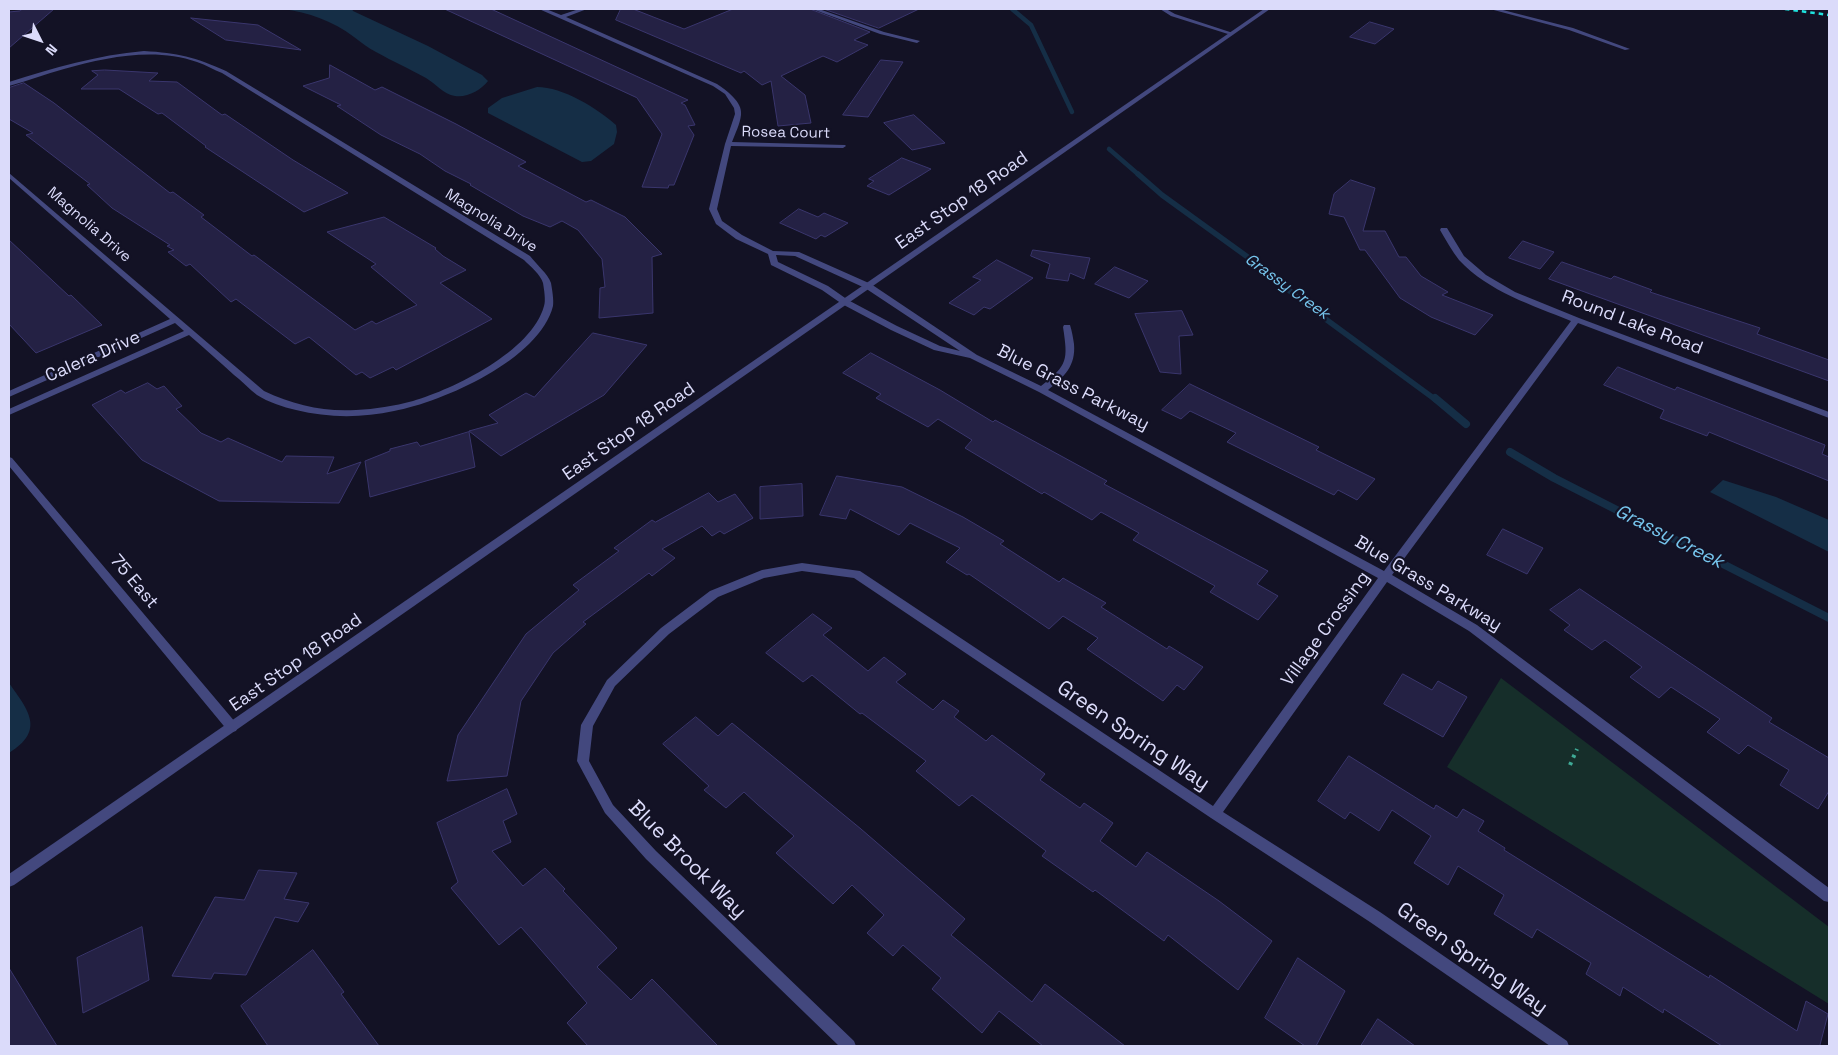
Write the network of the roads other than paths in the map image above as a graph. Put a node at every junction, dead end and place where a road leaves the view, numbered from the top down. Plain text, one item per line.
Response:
1 (542, 9) edge
2 (584, 9) edge
3 (815, 9) edge
4 (1163, 9) edge
5 (1267, 9) edge
6 (1493, 9) edge
7 (561, 17) junction
8 (1230, 33) junction
9 (917, 41) dead end
10 (1627, 50) dead end
11 (9, 84) edge
12 (728, 144) junction
13 (843, 146) dead end
14 (9, 175) edge
15 (1444, 230) dead end
16 (772, 253) junction
17 (868, 286) junction
18 (845, 302) junction
19 (176, 319) junction
20 (1576, 320) junction
21 (1067, 327) dead end
22 (190, 330) junction
23 (974, 358) junction
24 (1042, 390) junction
25 (9, 394) edge
26 (9, 412) edge
27 (1829, 415) edge
28 (9, 460) edge
29 (1386, 575) junction
30 (665, 630) joint
31 (232, 728) junction
32 (1215, 814) junction
33 (9, 881) edge
34 (1829, 896) edge
35 (849, 1046) edge
36 (1562, 1046) edge

1 - 7 street
2 - 7 street
3 - 9 street
4 - 8 street
5 - 8 street, East Stop 18 Road
6 - 10 street
7 - 12 street
8 - 17 street, East Stop 18 Road
11 - 22 street, Magnolia Drive
12 - 13 street, Rosea Court
12 - 16 street
14 - 19 street, Magnolia Drive
15 - 20 street, Round Lake Road
16 - 17 street, Blue Grass Parkway
16 - 18 street, Blue Grass Parkway
17 - 18 street, East Stop 18 Road
17 - 23 street, Blue Grass Parkway
18 - 23 street, Blue Grass Parkway
18 - 31 street, East Stop 18 Road
19 - 22 street, Magnolia Drive
19 - 25 street, Calera Drive
20 - 27 street, Round Lake Road
20 - 29 street, Village Crossing
21 - 24 street
22 - 26 street, Calera Drive
23 - 24 street, Blue Grass Parkway
24 - 29 street, Blue Grass Parkway
28 - 31 street, 75 East
29 - 32 street, Village Crossing
29 - 34 street, Blue Grass Parkway
30 - 32 street, Green Spring Way
30 - 35 street, Blue Brook Way
31 - 33 street, East Stop 18 Road
32 - 36 street, Green Spring Way

